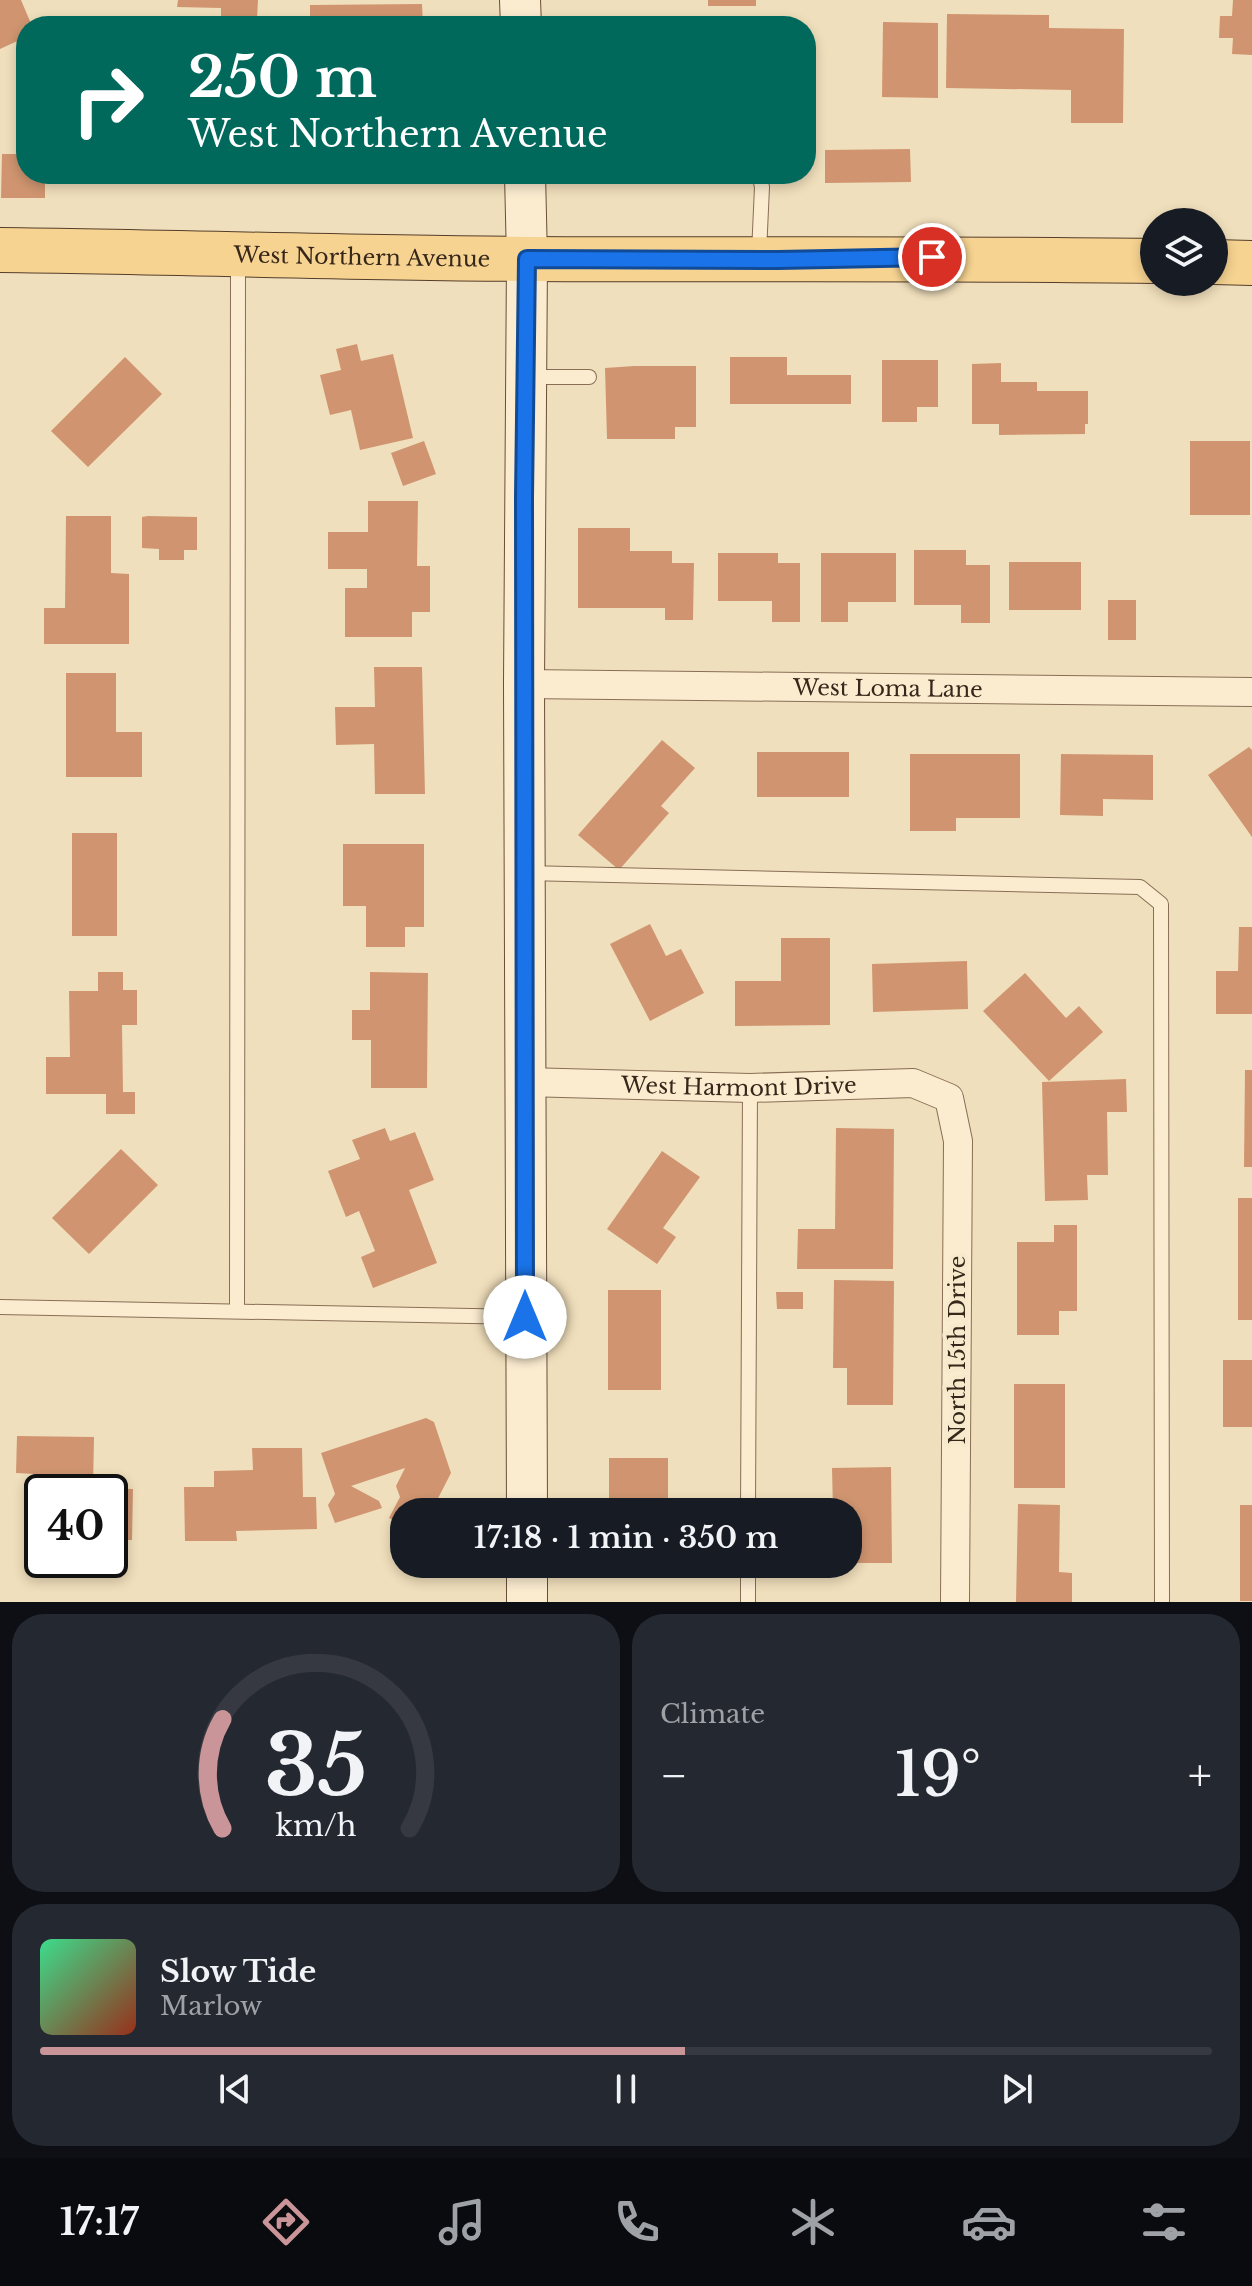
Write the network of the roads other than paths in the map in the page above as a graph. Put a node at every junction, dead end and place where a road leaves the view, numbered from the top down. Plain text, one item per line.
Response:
1 (525, 184) edge
2 (761, 184) edge
3 (0, 250) edge
4 (238, 253) junction
5 (527, 259) junction
6 (759, 260) junction
7 (1140, 261) edge
8 (1228, 262) edge
9 (1252, 263) edge
10 (589, 377) dead end
11 (526, 378) junction
12 (524, 684) junction
13 (1252, 692) edge
14 (525, 873) junction
15 (525, 1082) junction
16 (750, 1088) junction
17 (949, 1098) joint
18 (0, 1307) edge
19 (237, 1310) junction
20 (525, 1317) junction
21 (527, 1498) edge
22 (748, 1498) edge
23 (527, 1578) edge
24 (748, 1578) edge
25 (527, 1602) edge
26 (748, 1602) edge
27 (955, 1602) edge
28 (1162, 1602) edge

1 - 5 street
2 - 6 lane
3 - 4 main road, West Northern Avenue
4 - 5 main road, West Northern Avenue
4 - 19 lane
5 - 6 main road, West Northern Avenue
5 - 11 street
6 - 7 main road, West Northern Avenue
8 - 9 main road
10 - 11 lane
11 - 12 street
12 - 13 street, West Loma Lane
12 - 14 street
14 - 15 street
14 - 28 lane
15 - 16 street, West Harmont Drive
15 - 20 street
16 - 17 street, West Harmont Drive
16 - 22 lane
17 - 27 street, North 15th Drive
18 - 19 lane
19 - 20 lane
20 - 21 street
23 - 25 street
24 - 26 lane

